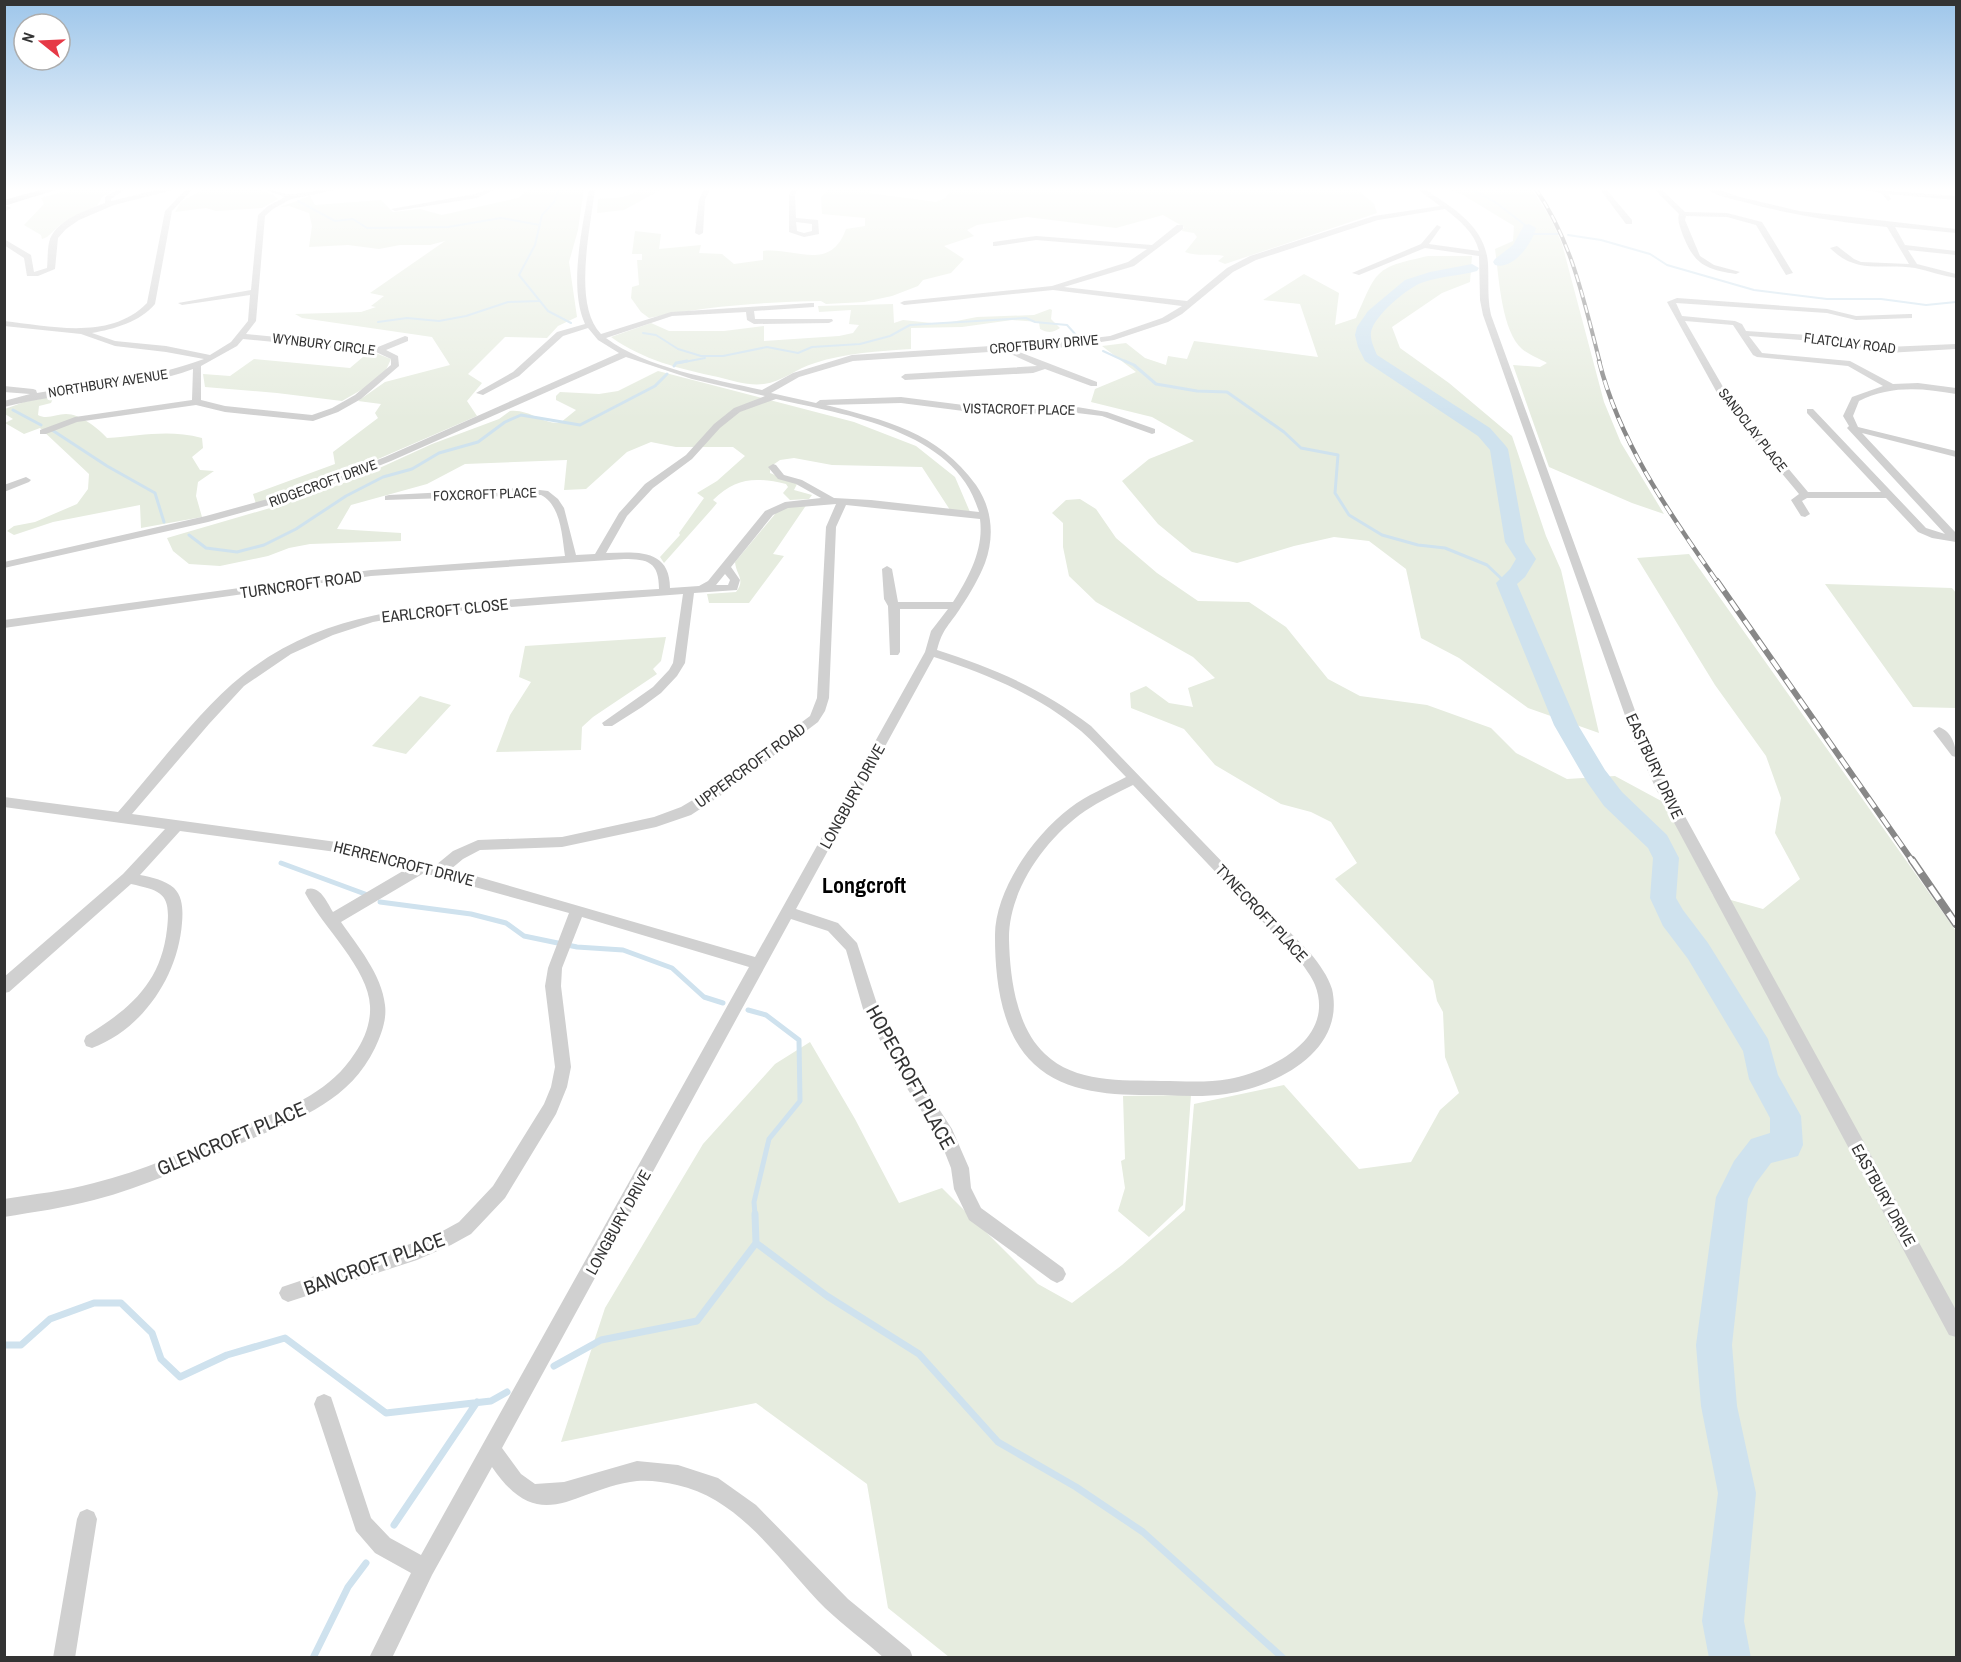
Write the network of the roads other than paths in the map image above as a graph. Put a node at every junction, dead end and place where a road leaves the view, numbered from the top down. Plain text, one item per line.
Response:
1 (159, 266) edge
2 (257, 266) edge
3 (585, 266) edge
4 (1127, 266) edge
5 (1239, 266) edge
6 (1375, 266) edge
7 (1483, 266) edge
8 (1709, 266) edge
9 (1784, 266) edge
10 (1902, 266) edge
11 (1914, 266) joint
12 (1736, 272) dead end
13 (1356, 273) dead end
14 (1789, 273) dead end
15 (1956, 276) edge
16 (1053, 288) junction
17 (255, 292) junction
18 (182, 303) dead end
19 (904, 303) dead end
20 (1188, 304) junction
21 (811, 306) dead end
22 (750, 309) junction
23 (1909, 316) dead end
24 (1680, 318) junction
25 (829, 321) dead end
26 (4, 323) edge
27 (590, 325) junction
28 (84, 332) junction
29 (1744, 333) junction
30 (243, 336) junction
31 (600, 337) junction
32 (405, 339) dead end
33 (1956, 346) edge
34 (1005, 348) junction
35 (379, 350) junction
36 (627, 353) junction
37 (212, 358) junction
38 (197, 364) junction
39 (1046, 366) junction
40 (905, 377) dead end
41 (1094, 384) dead end
42 (1891, 387) junction
43 (4, 389) edge
44 (1956, 391) edge
45 (41, 393) junction
46 (480, 393) dead end
47 (769, 394) junction
48 (196, 402) junction
49 (4, 404) edge
50 (812, 405) junction
51 (1810, 411) dead end
52 (1852, 428) junction
53 (1152, 431) dead end
54 (43, 432) dead end
55 (1956, 454) edge
56 (772, 467) dead end
57 (26, 480) dead end
58 (4, 489) edge
59 (1805, 495) junction
60 (1889, 495) junction
61 (388, 498) dead end
62 (837, 501) junction
63 (1805, 514) dead end
64 (984, 516) junction
65 (1956, 538) edge
66 (599, 557) junction
67 (571, 558) junction
68 (4, 565) edge
69 (725, 567) junction
70 (887, 569) dead end
71 (695, 590) junction
72 (664, 592) junction
73 (957, 605) junction
74 (894, 606) junction
75 (4, 624) edge
76 (894, 652) dead end
77 (931, 652) junction
78 (608, 723) dead end
79 (1939, 731) dead end
80 (1956, 753) edge
81 (1134, 779) junction
82 (4, 802) edge
83 (122, 816) junction
84 (178, 824) junction
85 (424, 866) junction
86 (440, 870) junction
87 (128, 878) junction
88 (312, 893) dead end
89 (578, 910) junction
90 (788, 912) junction
91 (331, 920) junction
92 (759, 964) junction
93 (4, 987) edge
94 (92, 1041) dead end
95 (4, 1208) edge
96 (1057, 1274) dead end
97 (288, 1293) dead end
98 (1956, 1328) edge
99 (324, 1404) dead end
100 (491, 1450) junction
101 (87, 1519) dead end
102 (425, 1569) junction
103 (64, 1658) edge
104 (380, 1658) edge
105 (902, 1658) edge

1 - 28 street
2 - 17 street
3 - 27 street, LONGBURY DRIVE
4 - 16 street
5 - 20 street, CROFTBURY DRIVE
6 - 13 street
7 - 98 street, EASTBURY DRIVE
8 - 12 street
9 - 14 street
10 - 11 street
11 - 15 street
16 - 19 street
16 - 20 street
17 - 18 street
17 - 30 street
20 - 34 street, CROFTBURY DRIVE
21 - 22 street
22 - 25 street
22 - 31 street
23 - 24 street
24 - 29 street
24 - 59 street, SANDCLAY PLACE
26 - 28 street
27 - 31 street, LONGBURY DRIVE
27 - 46 street
28 - 37 street
29 - 33 street, FLATCLAY ROAD
29 - 42 street
30 - 35 street, WYNBURY CIRCLE
30 - 37 street, NORTHBURY AVENUE
31 - 36 street, LONGBURY DRIVE
32 - 35 street
34 - 39 street
34 - 47 street, CROFTBURY DRIVE
35 - 48 street, WYNBURY CIRCLE
36 - 47 street, LONGBURY DRIVE
36 - 68 street, RIDGECROFT DRIVE
37 - 38 street, NORTHBURY AVENUE
38 - 45 street, NORTHBURY AVENUE
38 - 48 street
39 - 40 street
39 - 41 street
42 - 44 street
42 - 52 street
43 - 45 street
45 - 49 street, NORTHBURY AVENUE
47 - 50 street, LONGBURY DRIVE
47 - 66 street, CROFTBURY DRIVE
48 - 54 street, WYNBURY CIRCLE
50 - 53 street, VISTACROFT PLACE
50 - 64 street, LONGBURY DRIVE
51 - 60 street
52 - 55 street
52 - 65 street
56 - 62 street
57 - 58 street
59 - 60 street
59 - 63 street
60 - 65 street
61 - 67 street, FOXCROFT PLACE
62 - 64 street
62 - 69 street
62 - 86 street, UPPERCROFT ROAD
64 - 73 street, LONGBURY DRIVE
66 - 67 street, TURNCROFT ROAD
66 - 72 street
67 - 75 street, TURNCROFT ROAD
69 - 71 street
69 - 71 street, EARLCROFT CLOSE
70 - 74 street
71 - 72 street, EARLCROFT CLOSE
71 - 78 street
72 - 83 street, EARLCROFT CLOSE
73 - 74 street
73 - 77 street, LONGBURY DRIVE
74 - 76 street
77 - 81 street, TYNECROFT PLACE
77 - 90 street, LONGBURY DRIVE
79 - 80 street
81 - 81 street, TYNECROFT PLACE
82 - 83 street, HERRENCROFT DRIVE
83 - 84 street, HERRENCROFT DRIVE
84 - 85 street, HERRENCROFT DRIVE
84 - 87 street
85 - 86 street, HERRENCROFT DRIVE
85 - 91 street
86 - 89 street, HERRENCROFT DRIVE
87 - 93 street
87 - 94 street
88 - 91 street, GLENCROFT PLACE
89 - 92 street, HERRENCROFT DRIVE
89 - 97 street, BANCROFT PLACE
90 - 92 street, LONGBURY DRIVE
90 - 96 street, HOPECROFT PLACE
91 - 95 street, GLENCROFT PLACE
92 - 100 street, LONGBURY DRIVE
99 - 102 street
100 - 102 street, LONGBURY DRIVE
100 - 105 street
101 - 103 street
102 - 104 street, LONGBURY DRIVE

